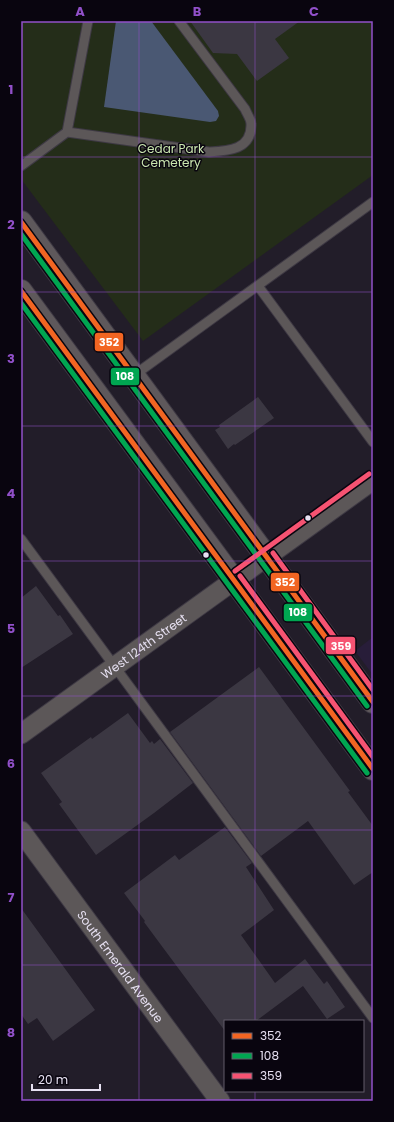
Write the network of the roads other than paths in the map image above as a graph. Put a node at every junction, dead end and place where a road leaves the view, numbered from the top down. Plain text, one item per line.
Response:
1 (88, 21) edge
2 (179, 21) edge
3 (67, 132) junction
4 (21, 166) edge
5 (373, 202) edge
6 (21, 222) edge
7 (258, 286) junction
8 (21, 291) edge
9 (133, 376) junction
10 (373, 442) edge
11 (373, 480) edge
12 (21, 539) edge
13 (267, 557) junction
14 (234, 580) junction
15 (114, 667) junction
16 (373, 702) edge
17 (21, 734) edge
18 (373, 769) edge
19 (21, 831) edge
20 (373, 1018) edge
21 (220, 1101) edge

1 - 3 lane
2 - 3 lane
3 - 4 lane
5 - 7 lane
6 - 9 main road
7 - 9 lane
7 - 10 lane
8 - 14 main road
9 - 13 main road
11 - 13 street, West 124th Street
12 - 15 lane
13 - 14 street, West 124th Street
13 - 16 main road
14 - 15 street, West 124th Street
14 - 18 main road
15 - 17 street, West 124th Street
15 - 20 lane
19 - 21 street, South Emerald Avenue

